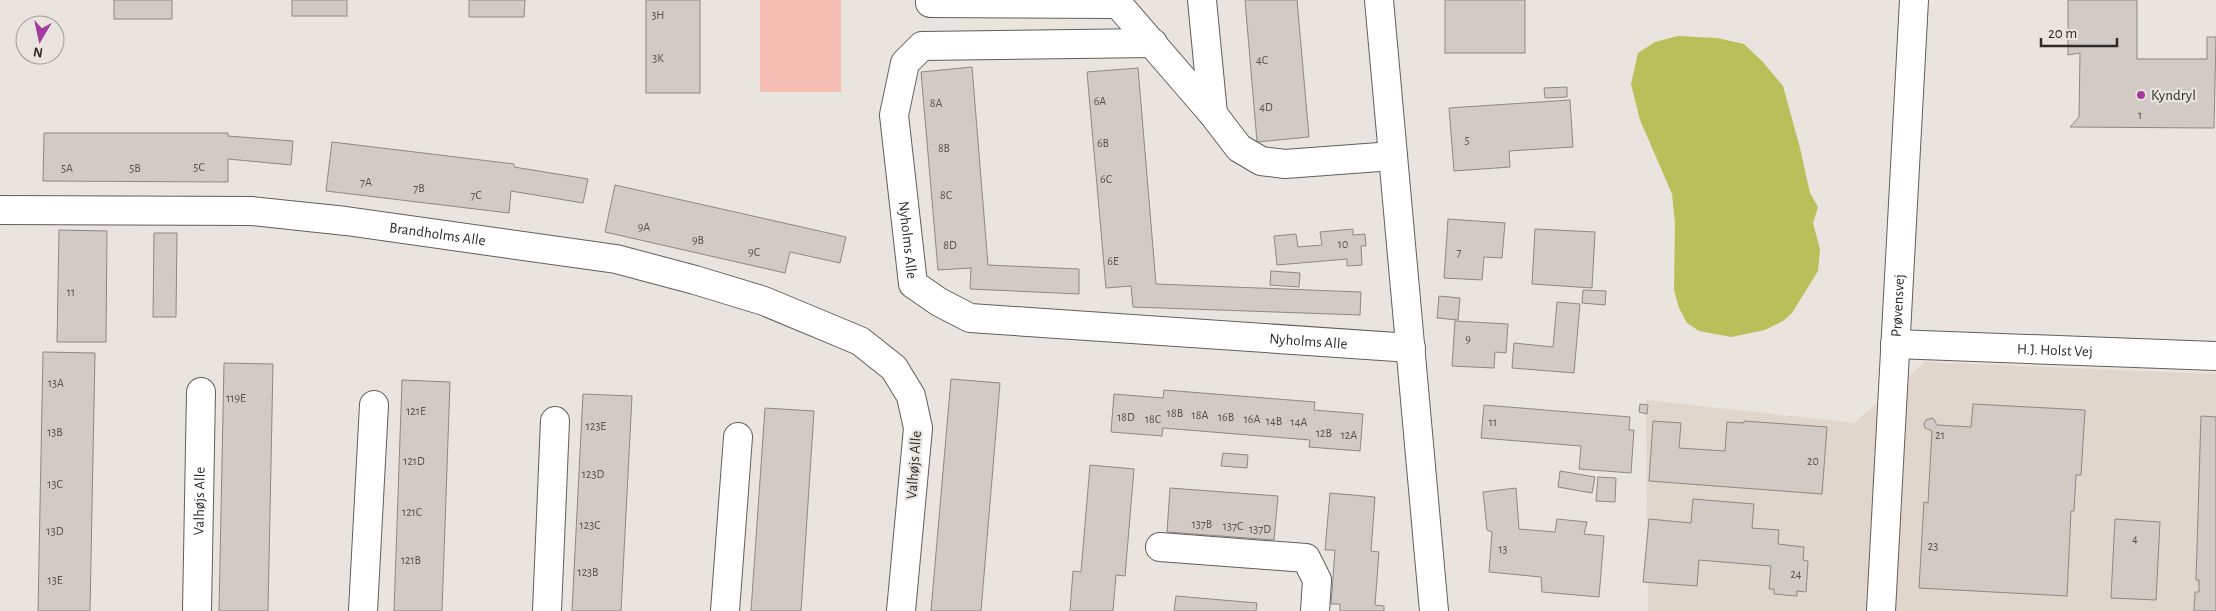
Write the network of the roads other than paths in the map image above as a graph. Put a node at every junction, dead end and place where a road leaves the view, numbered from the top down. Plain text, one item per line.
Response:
1 (930, 0) edge
2 (1202, 0) edge
3 (1379, 0) edge
4 (1914, 0) edge
5 (1153, 43) junction
6 (1213, 114) junction
7 (1393, 156) junction
8 (0, 210) edge
9 (860, 341) joint
10 (1895, 344) junction
11 (1412, 348) junction
12 (2216, 356) edge
13 (201, 392) dead end
14 (374, 405) dead end
15 (555, 421) dead end
16 (738, 437) dead end
17 (1160, 547) dead end
18 (197, 611) edge
19 (363, 611) edge
20 (547, 611) edge
21 (725, 611) edge
22 (901, 611) edge
23 (1314, 611) edge
24 (1434, 611) edge
25 (1881, 611) edge

1 - 5 street
2 - 6 street
3 - 7 street
4 - 10 street, Prøvensvej
5 - 6 street
5 - 11 street, Nyholms Alle
6 - 7 street
7 - 11 street
8 - 9 street, Brandholms Alle
9 - 22 street, Valhøjs Alle
10 - 12 street, H.J. Holst Vej
10 - 25 street, Prøvensvej
11 - 24 street
13 - 18 street, Valhøjs Alle
14 - 19 street
15 - 20 street
16 - 21 street
17 - 23 street

